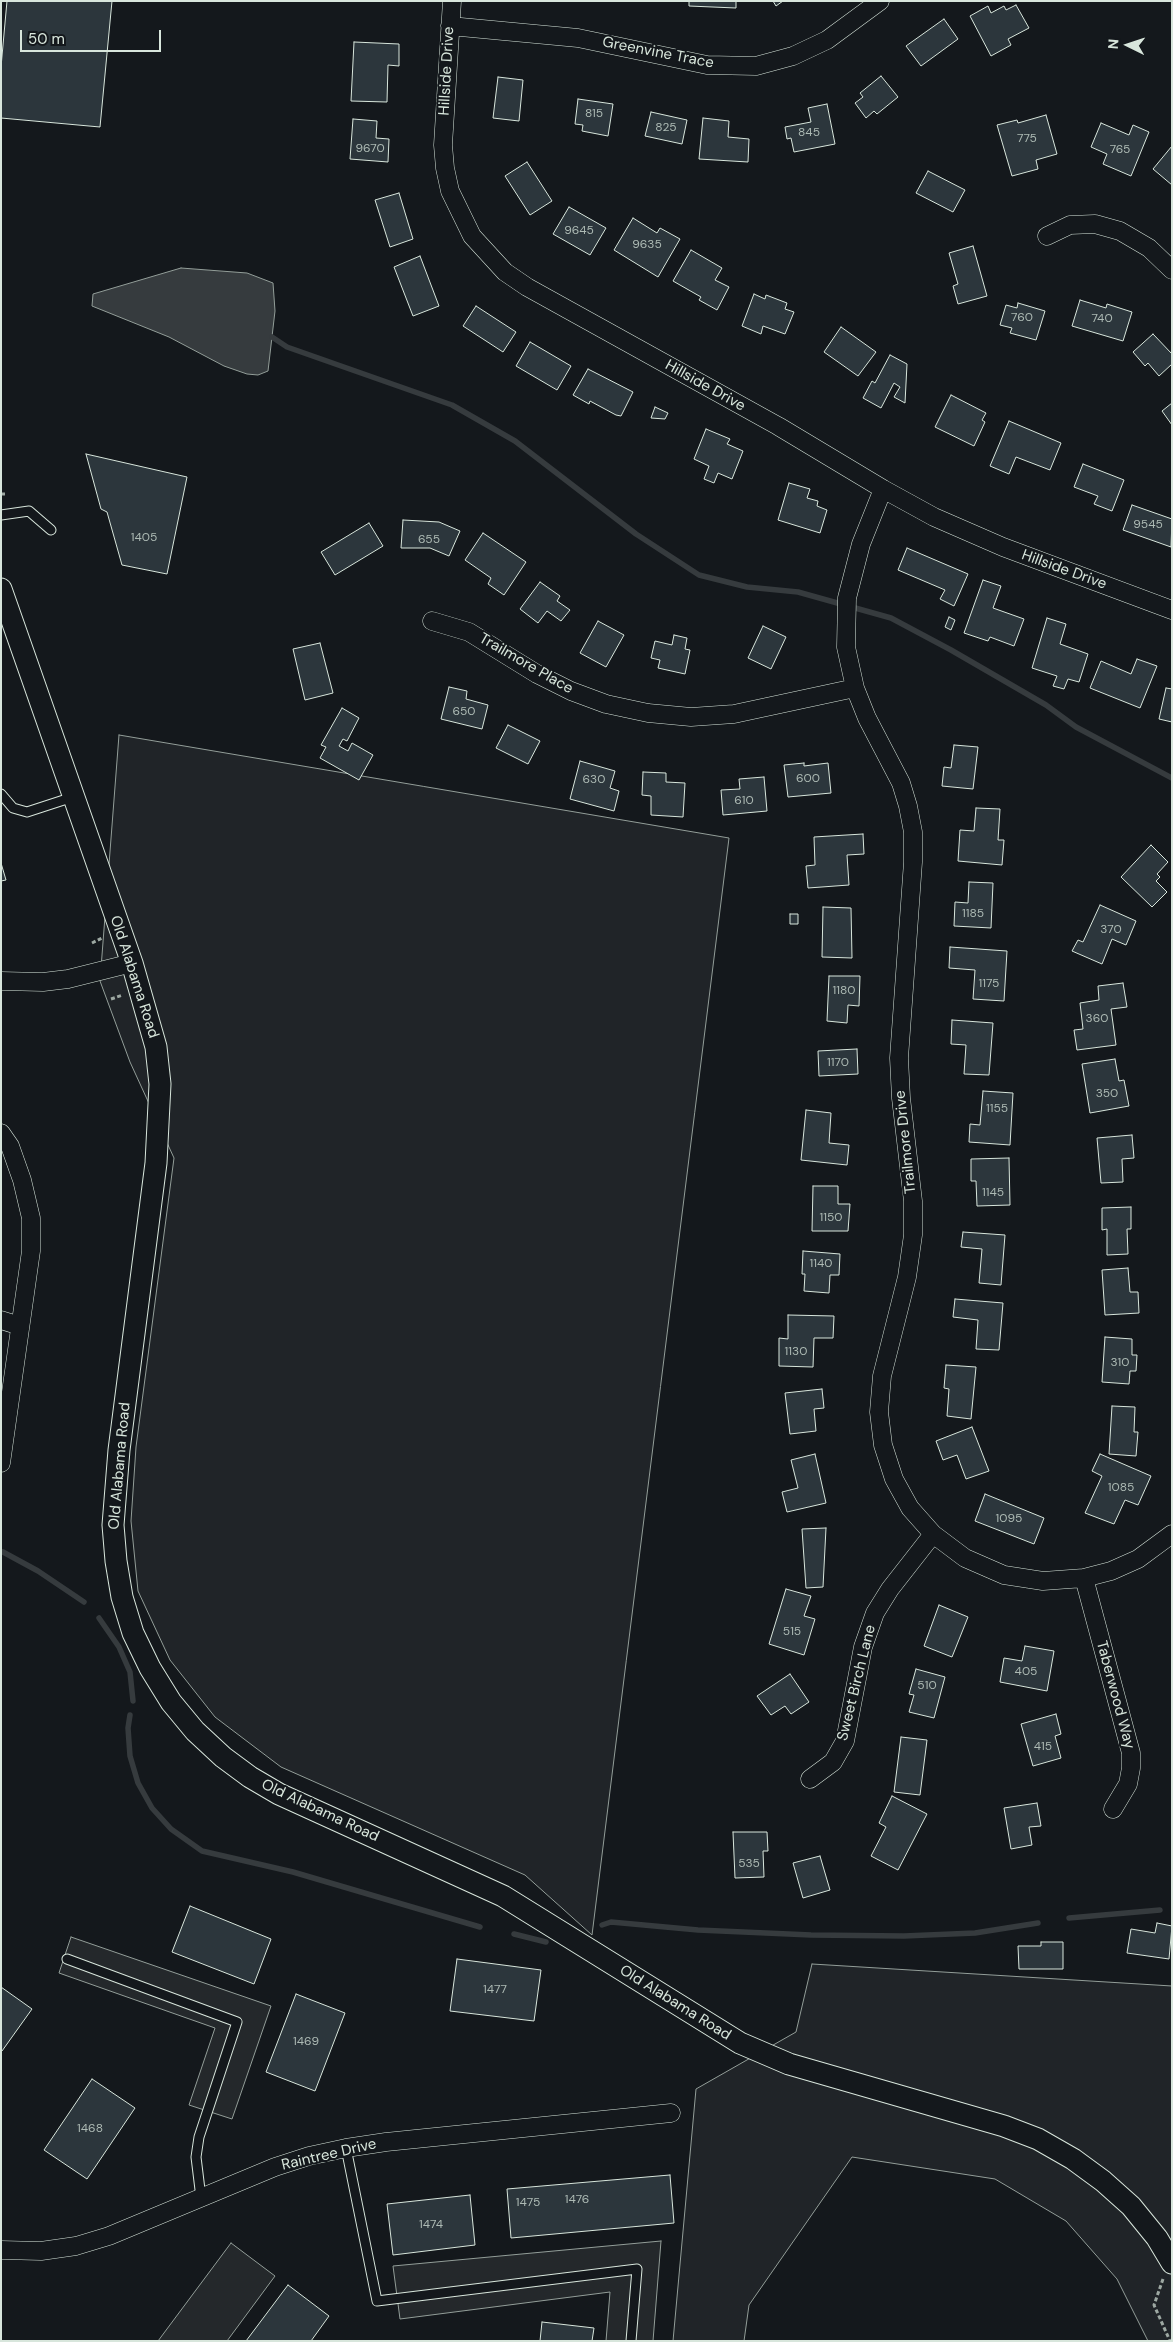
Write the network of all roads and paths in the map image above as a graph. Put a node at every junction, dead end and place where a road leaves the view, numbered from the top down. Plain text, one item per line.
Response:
1 (452, 1) edge
2 (880, 1) edge
3 (450, 26) junction
4 (1047, 236) dead end
5 (1172, 270) edge
6 (883, 489) junction
7 (1, 494) edge
8 (6, 494) dead end
9 (1, 515) edge
10 (51, 530) dead end
11 (1, 590) edge
12 (1172, 610) edge
13 (432, 621) dead end
14 (856, 688) junction
15 (1, 794) edge
16 (74, 796) junction
17 (132, 963) junction
18 (1, 981) edge
19 (1, 1133) edge
20 (1, 1320) edge
21 (20, 1326) junction
22 (1, 1464) edge
23 (933, 1534) junction
24 (1172, 1534) edge
25 (1084, 1578) junction
26 (810, 1779) dead end
27 (1113, 1809) dead end
28 (67, 1959) dead end
29 (671, 2113) dead end
30 (346, 2148) junction
31 (201, 2198) junction
32 (1, 2250) edge
33 (1171, 2262) edge
34 (631, 2341) edge
35 (1170, 2341) edge

1 - 3 street, Hillside Drive
2 - 3 street, Greenvine Trace
3 - 6 street, Hillside Drive
4 - 5 street
6 - 12 street, Hillside Drive
6 - 14 street, Trailmore Drive
7 - 8 path
9 - 10 lane
11 - 16 street, Old Alabama Road
13 - 14 street, Trailmore Place
14 - 23 street, Trailmore Drive
15 - 16 lane
16 - 17 street, Old Alabama Road
17 - 18 street
17 - 33 street, Old Alabama Road
19 - 21 street
20 - 21 street
21 - 22 street
23 - 25 street, Trailmore Drive
23 - 26 street, Sweet Birch Lane
24 - 25 street, Trailmore Drive
25 - 27 street, Taberwood Way
28 - 31 lane
29 - 30 street, Raintree Drive
30 - 31 street, Raintree Drive
30 - 34 lane
31 - 32 street, Raintree Drive
33 - 35 path

